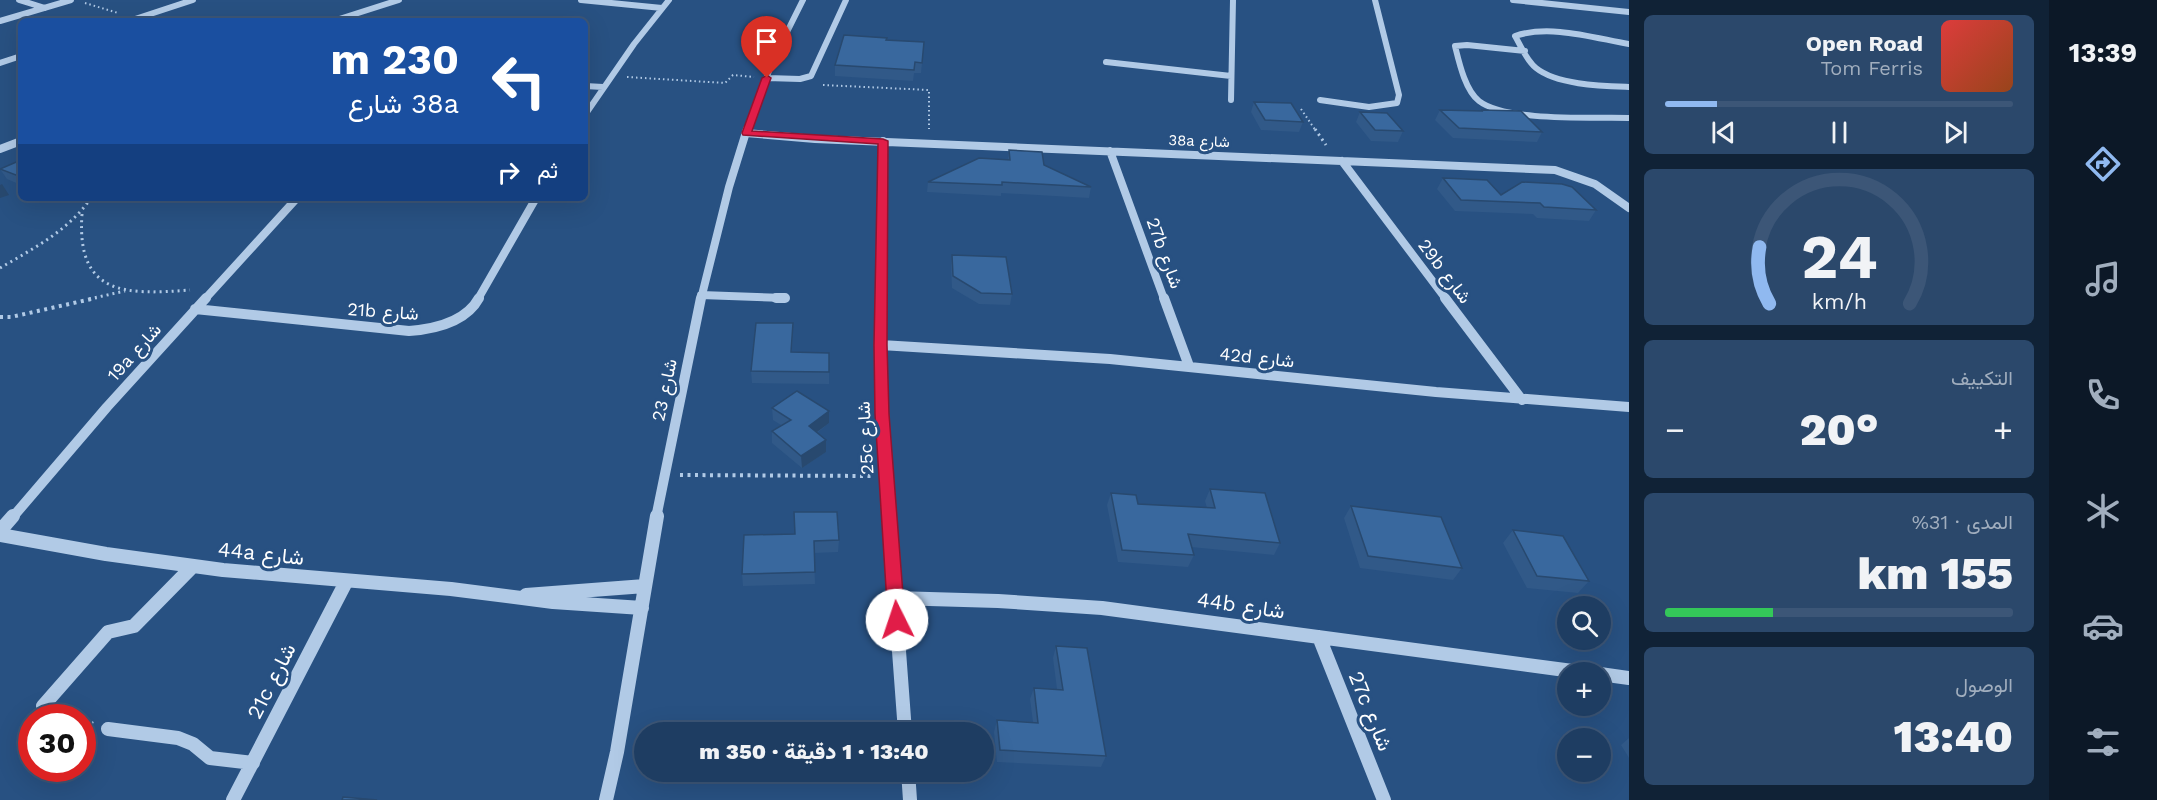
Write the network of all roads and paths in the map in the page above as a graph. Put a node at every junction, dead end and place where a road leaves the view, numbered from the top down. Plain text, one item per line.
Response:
1 (19, 0) edge
2 (33, 0) edge
3 (73, 0) edge
4 (193, 0) edge
5 (399, 0) edge
6 (581, 0) edge
7 (669, 0) edge
8 (803, 0) edge
9 (846, 0) edge
10 (1233, 0) edge
11 (1375, 0) edge
12 (1513, 0) edge
13 (55, 5) junction
14 (45, 8) junction
15 (662, 8) junction
16 (1629, 12) edge
17 (137, 18) joint
18 (342, 18) edge
19 (0, 21) edge
20 (1629, 44) edge
21 (1525, 51) junction
22 (18, 57) edge
23 (1106, 62) dead end
24 (0, 63) edge
25 (611, 76) junction
26 (1231, 76) junction
27 (767, 78) junction
28 (823, 85) dead end
29 (588, 86) edge
30 (603, 87) junction
31 (1629, 87) edge
32 (1231, 100) dead end
33 (1320, 100) dead end
34 (1301, 109) dead end
35 (588, 110) edge
36 (1629, 118) edge
37 (745, 136) junction
38 (883, 141) junction
39 (18, 142) edge
40 (929, 143) junction
41 (0, 149) edge
42 (1110, 151) junction
43 (1340, 161) junction
44 (89, 201) edge
45 (294, 201) edge
46 (534, 201) edge
47 (1629, 208) edge
48 (82, 214) junction
49 (0, 268) edge
50 (212, 290) junction
51 (126, 291) junction
52 (701, 295) junction
53 (785, 298) dead end
54 (195, 309) junction
55 (0, 317) edge
56 (881, 345) junction
57 (1189, 366) junction
58 (1522, 400) junction
59 (1629, 407) edge
60 (664, 475) junction
61 (886, 476) junction
62 (0, 533) edge
63 (193, 566) junction
64 (346, 582) junction
65 (645, 586) junction
66 (520, 596) junction
67 (895, 598) junction
68 (642, 608) junction
69 (1319, 637) junction
70 (1557, 669) edge
71 (1611, 676) edge
72 (1629, 678) edge
73 (45, 704) edge
74 (904, 722) edge
75 (108, 729) dead end
76 (253, 763) junction
77 (909, 782) edge
78 (233, 800) edge
79 (606, 800) edge
80 (910, 800) edge
81 (1384, 800) edge

1 - 14 street
2 - 13 street
3 - 13 street
3 - 17 path
4 - 17 street
5 - 18 street
6 - 15 street
7 - 15 street
8 - 27 street, شارع 23
9 - 27 street
10 - 26 street
11 - 33 street
12 - 16 street
13 - 14 street
14 - 19 street
15 - 25 street
20 - 21 street
21 - 31 street
21 - 36 street
22 - 24 street
23 - 26 street
25 - 27 path
25 - 30 street
26 - 32 street
27 - 37 street, شارع 23
28 - 40 path
29 - 30 street
30 - 35 street
34 - 43 path
37 - 38 street, 38a شارع
37 - 52 street, شارع 23
38 - 40 street, 38a شارع
38 - 56 street, 25c شارع
39 - 41 street
40 - 42 street, 38a شارع
42 - 43 street, 38a شارع
42 - 57 street, 27b شارع
43 - 47 street, 38a شارع
43 - 58 street, 29b شارع
44 - 48 path
45 - 50 street, 19a شارع
46 - 54 street, 21b شارع
48 - 49 path
48 - 51 path
50 - 51 path
50 - 54 street, 19a شارع
51 - 55 path
52 - 53 street
52 - 60 street, شارع 23
54 - 62 street, 19a شارع
56 - 57 street, 42d شارع
56 - 61 street, 25c شارع
57 - 58 street, 42d شارع
58 - 59 street, 42d شارع
60 - 61 path
60 - 65 street, شارع 23
61 - 67 street, 25c شارع
62 - 63 street, 44a شارع
63 - 64 street, 44a شارع
63 - 73 street
64 - 66 street, 44a شارع
64 - 76 street, 21c شارع
65 - 66 street, 44a شارع
65 - 68 street, شارع 23
66 - 68 street, 44a شارع
67 - 69 street, 44b شارع
67 - 74 street, 25c شارع
68 - 79 street, شارع 23
69 - 70 street, 44b شارع
69 - 81 street, 27c شارع
71 - 72 street
75 - 76 street
76 - 78 street, 21c شارع
77 - 80 street

